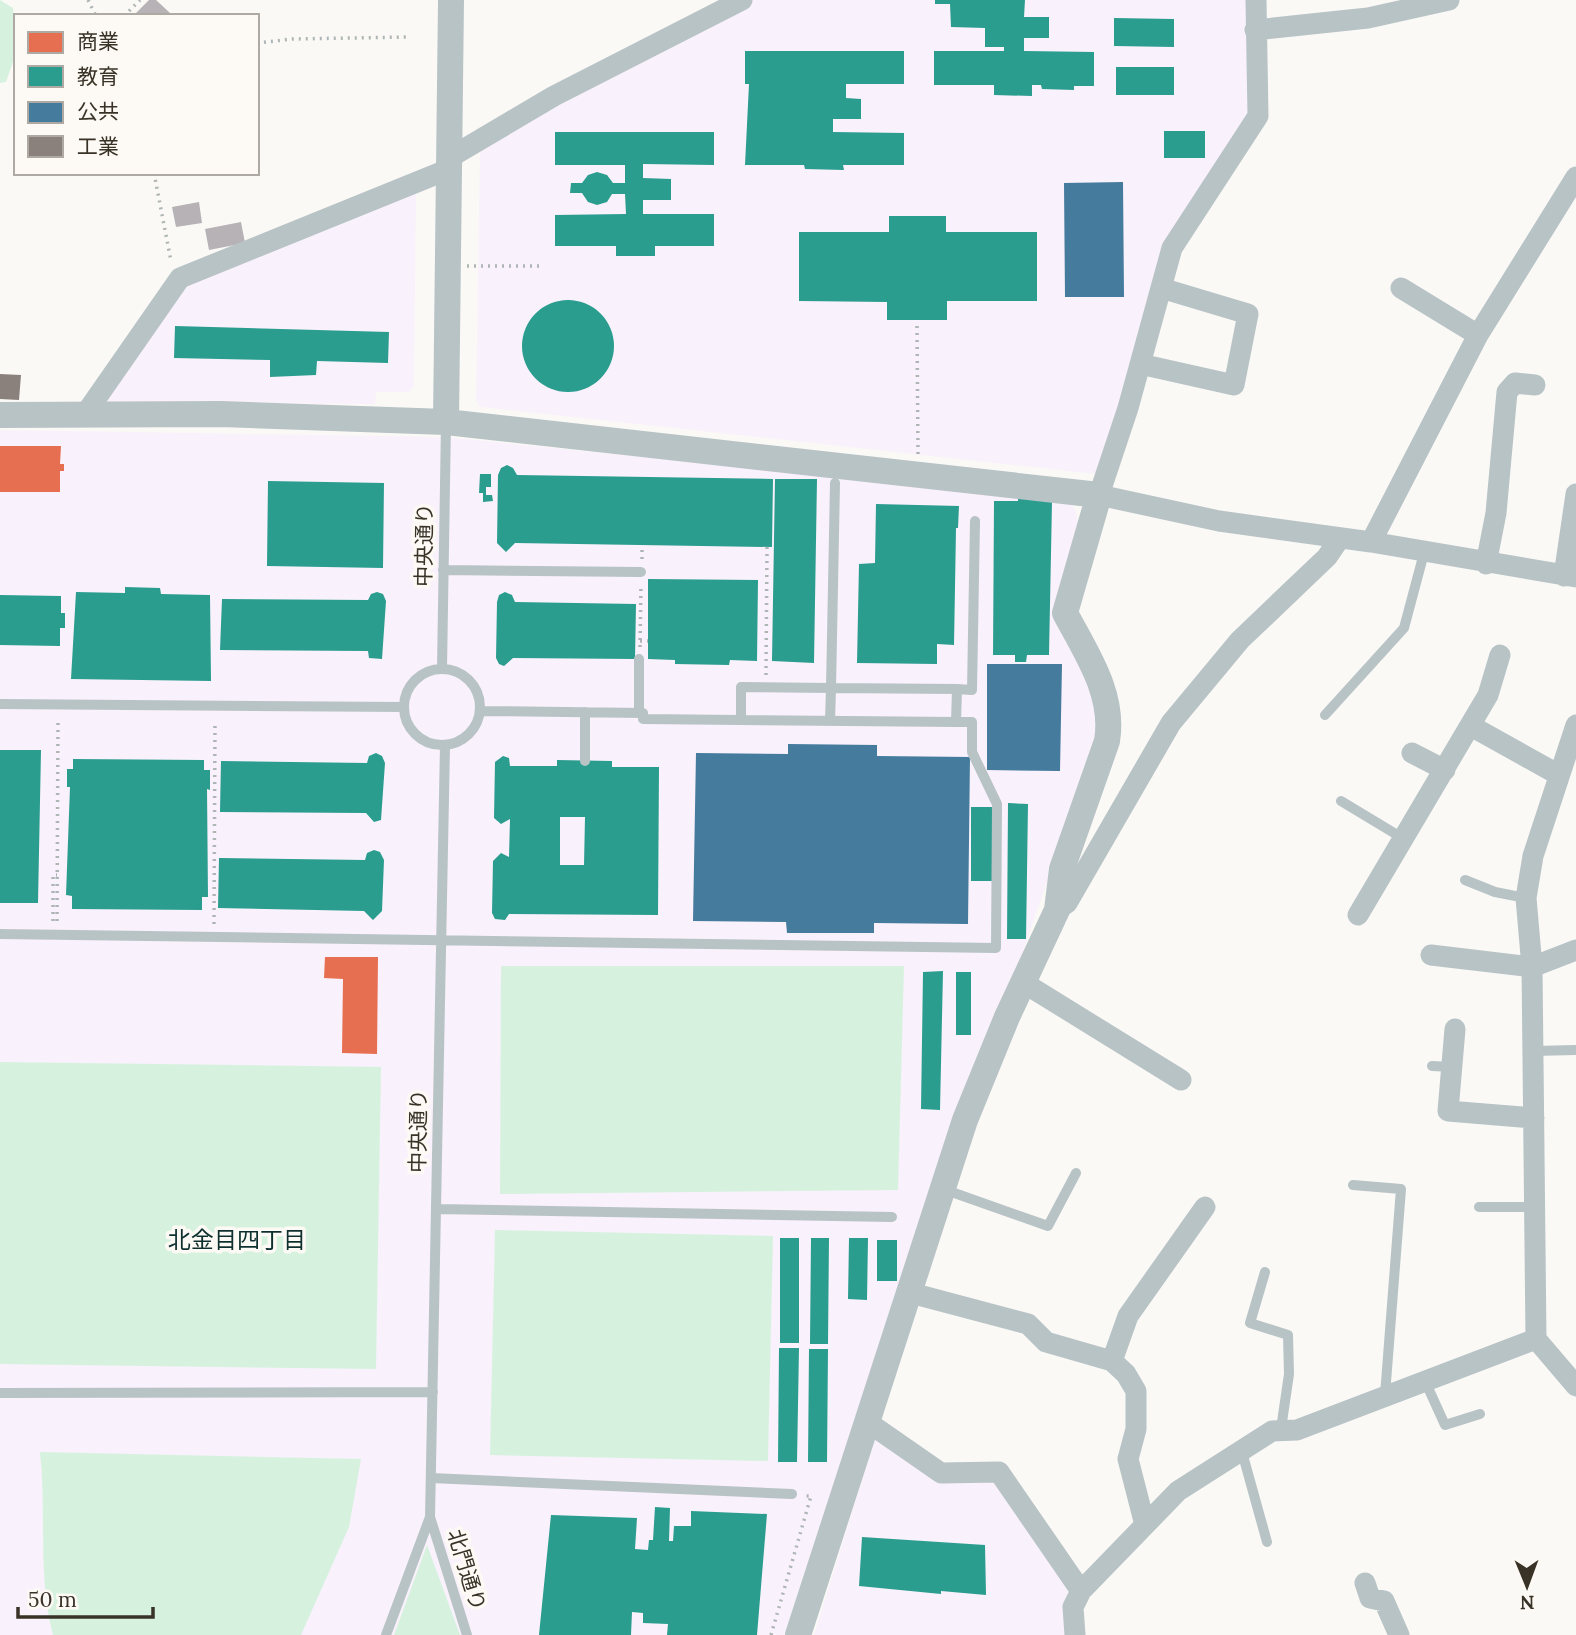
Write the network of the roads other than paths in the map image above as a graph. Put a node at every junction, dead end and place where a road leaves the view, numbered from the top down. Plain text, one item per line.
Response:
1 (452, 0) edge
2 (742, 0) edge
3 (1255, 0) edge
4 (1449, 0) edge
5 (1255, 30) junction
6 (449, 163) junction
7 (1576, 177) edge
8 (1161, 288) junction
9 (1401, 288) dead end
10 (1478, 335) junction
11 (1140, 364) junction
12 (1535, 384) dead end
13 (86, 414) junction
14 (0, 415) edge
15 (446, 422) junction
16 (835, 483) dead end
17 (1576, 494) edge
18 (1099, 495) junction
19 (975, 522) dead end
20 (1340, 538) junction
21 (1371, 542) junction
22 (1424, 553) junction
23 (1486, 564) junction
24 (443, 570) junction
25 (641, 572) road end
26 (1570, 577) edge
27 (1500, 655) dead end
28 (639, 659) road end
29 (442, 669) junction
30 (831, 688) junction
31 (957, 690) junction
32 (0, 704) edge
33 (404, 707) junction
34 (480, 711) junction
35 (585, 712) junction
36 (639, 713) junction
37 (1325, 715) dead end
38 (741, 720) junction
39 (830, 721) junction
40 (957, 722) junction
41 (1576, 725) edge
42 (1471, 726) junction
43 (445, 745) junction
44 (1412, 752) dead end
45 (585, 761) dead end
46 (1445, 770) junction
47 (1559, 775) junction
48 (1341, 801) dead end
49 (1404, 839) junction
50 (1465, 880) dead end
51 (1527, 898) junction
52 (1058, 910) junction
53 (1359, 915) dead end
54 (0, 934) edge
55 (441, 940) junction
56 (1576, 950) edge
57 (1432, 955) dead end
58 (1532, 967) junction
59 (1024, 983) junction
60 (1455, 1029) dead end
61 (1576, 1050) edge
62 (1533, 1051) junction
63 (1181, 1080) dead end
64 (1534, 1118) junction
65 (1076, 1173) dead end
66 (1353, 1185) dead end
67 (943, 1189) junction
68 (1535, 1206) junction
69 (1205, 1207) dead end
70 (1479, 1208) dead end
71 (436, 1209) junction
72 (892, 1217) dead end
73 (1265, 1272) dead end
74 (911, 1293) junction
75 (1536, 1339) junction
76 (1112, 1362) junction
77 (1425, 1381) junction
78 (1576, 1386) edge
79 (433, 1392) junction
80 (0, 1393) edge
81 (1385, 1395) junction
82 (1480, 1414) dead end
83 (869, 1423) junction
84 (1280, 1429) junction
85 (1242, 1452) junction
86 (431, 1478) junction
87 (792, 1494) road end
88 (430, 1517) junction
89 (1145, 1525) junction
90 (1267, 1542) dead end
91 (1364, 1583) dead end
92 (1082, 1591) junction
93 (386, 1635) edge
94 (467, 1635) edge
95 (798, 1635) edge
96 (1075, 1635) edge
97 (1399, 1635) edge

1 - 6 street
2 - 6 street
3 - 5 street
4 - 5 street
5 - 8 street
6 - 13 street
6 - 15 street
7 - 10 street
8 - 11 street
8 - 11 street
9 - 10 street
10 - 21 street
11 - 18 street
12 - 23 street
13 - 14 street
13 - 15 street
15 - 18 street
15 - 24 lane, 中央通り
16 - 30 lane
17 - 26 street
18 - 20 street
18 - 52 street
19 - 31 lane
20 - 21 street
20 - 52 street
21 - 22 street
22 - 23 street
22 - 37 lane
23 - 26 street
24 - 25 lane
24 - 29 lane, 中央通り
27 - 42 street
28 - 36 lane
29 - 33 lane
29 - 34 lane
30 - 31 lane
30 - 38 lane
30 - 39 lane
31 - 40 lane
32 - 33 lane
33 - 43 lane
34 - 35 lane
34 - 43 lane
35 - 36 lane
35 - 45 lane
36 - 38 lane
38 - 39 lane
39 - 40 lane
40 - 55 lane
41 - 47 street
42 - 46 street
42 - 47 street
43 - 55 lane, 中央通り
44 - 46 street
46 - 49 street
47 - 51 street
48 - 49 lane
49 - 53 street
50 - 51 lane
51 - 58 street
52 - 59 street
54 - 55 lane
55 - 71 lane, 中央通り
56 - 58 street
57 - 58 street
58 - 62 street
59 - 63 street
59 - 67 street
60 - 64 street
61 - 62 lane
62 - 64 street
64 - 68 street
65 - 67 lane
66 - 81 lane
67 - 74 street
68 - 70 lane
68 - 75 street
69 - 76 street
71 - 72 lane
71 - 79 lane, 中央通り
73 - 84 lane
74 - 76 street
74 - 83 street
75 - 77 street
75 - 78 street
76 - 89 street
77 - 81 street
77 - 82 lane
79 - 80 lane
79 - 86 lane, 中央通り
81 - 84 street
83 - 92 street
83 - 95 street
84 - 85 street
85 - 89 street
85 - 90 lane
86 - 87 lane
86 - 88 lane, 中央通り
88 - 93 lane
88 - 94 lane, 北門通り
89 - 92 street
91 - 97 street
92 - 96 street

